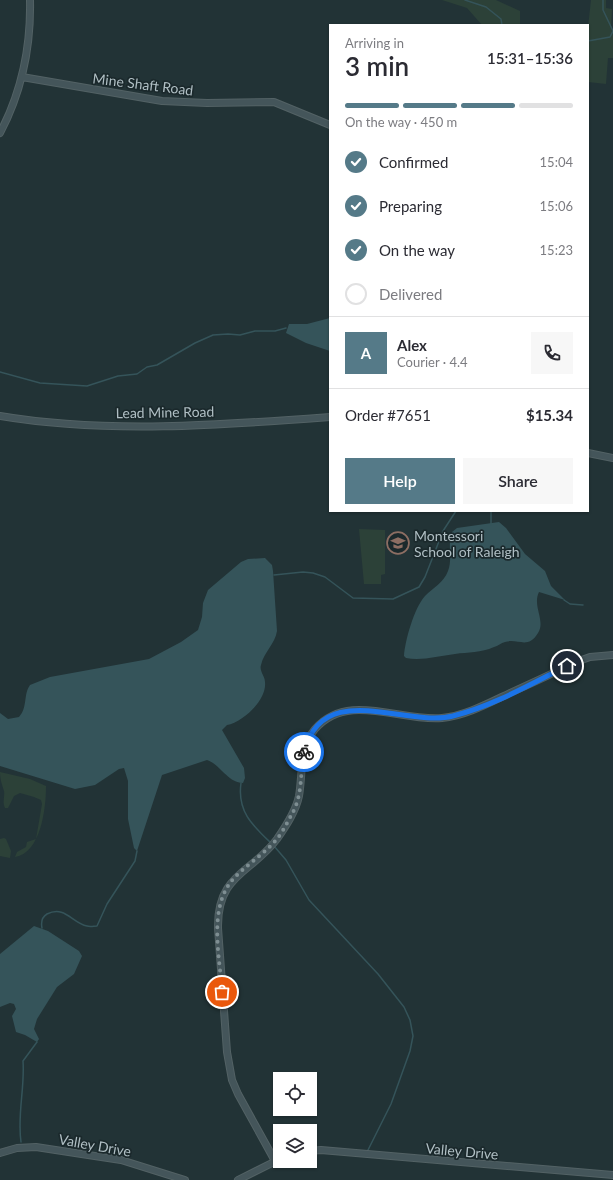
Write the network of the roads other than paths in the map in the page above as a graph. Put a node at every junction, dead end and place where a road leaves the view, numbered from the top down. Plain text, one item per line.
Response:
1 (30, 0) edge
2 (22, 77) junction
3 (329, 124) edge
4 (0, 133) edge
5 (0, 416) edge
6 (329, 417) edge
7 (589, 453) edge
8 (613, 458) edge
9 (613, 655) edge
10 (317, 1150) edge
11 (273, 1152) edge
12 (0, 1153) edge
13 (273, 1162) edge
14 (613, 1175) edge
15 (185, 1180) edge
16 (238, 1180) edge

1 - 2 street
2 - 3 street, Mine Shaft Road
2 - 4 street
5 - 6 street, Lead Mine Road
7 - 8 street
9 - 11 street
10 - 14 street, Valley Drive
12 - 15 street, Valley Drive
13 - 16 street

